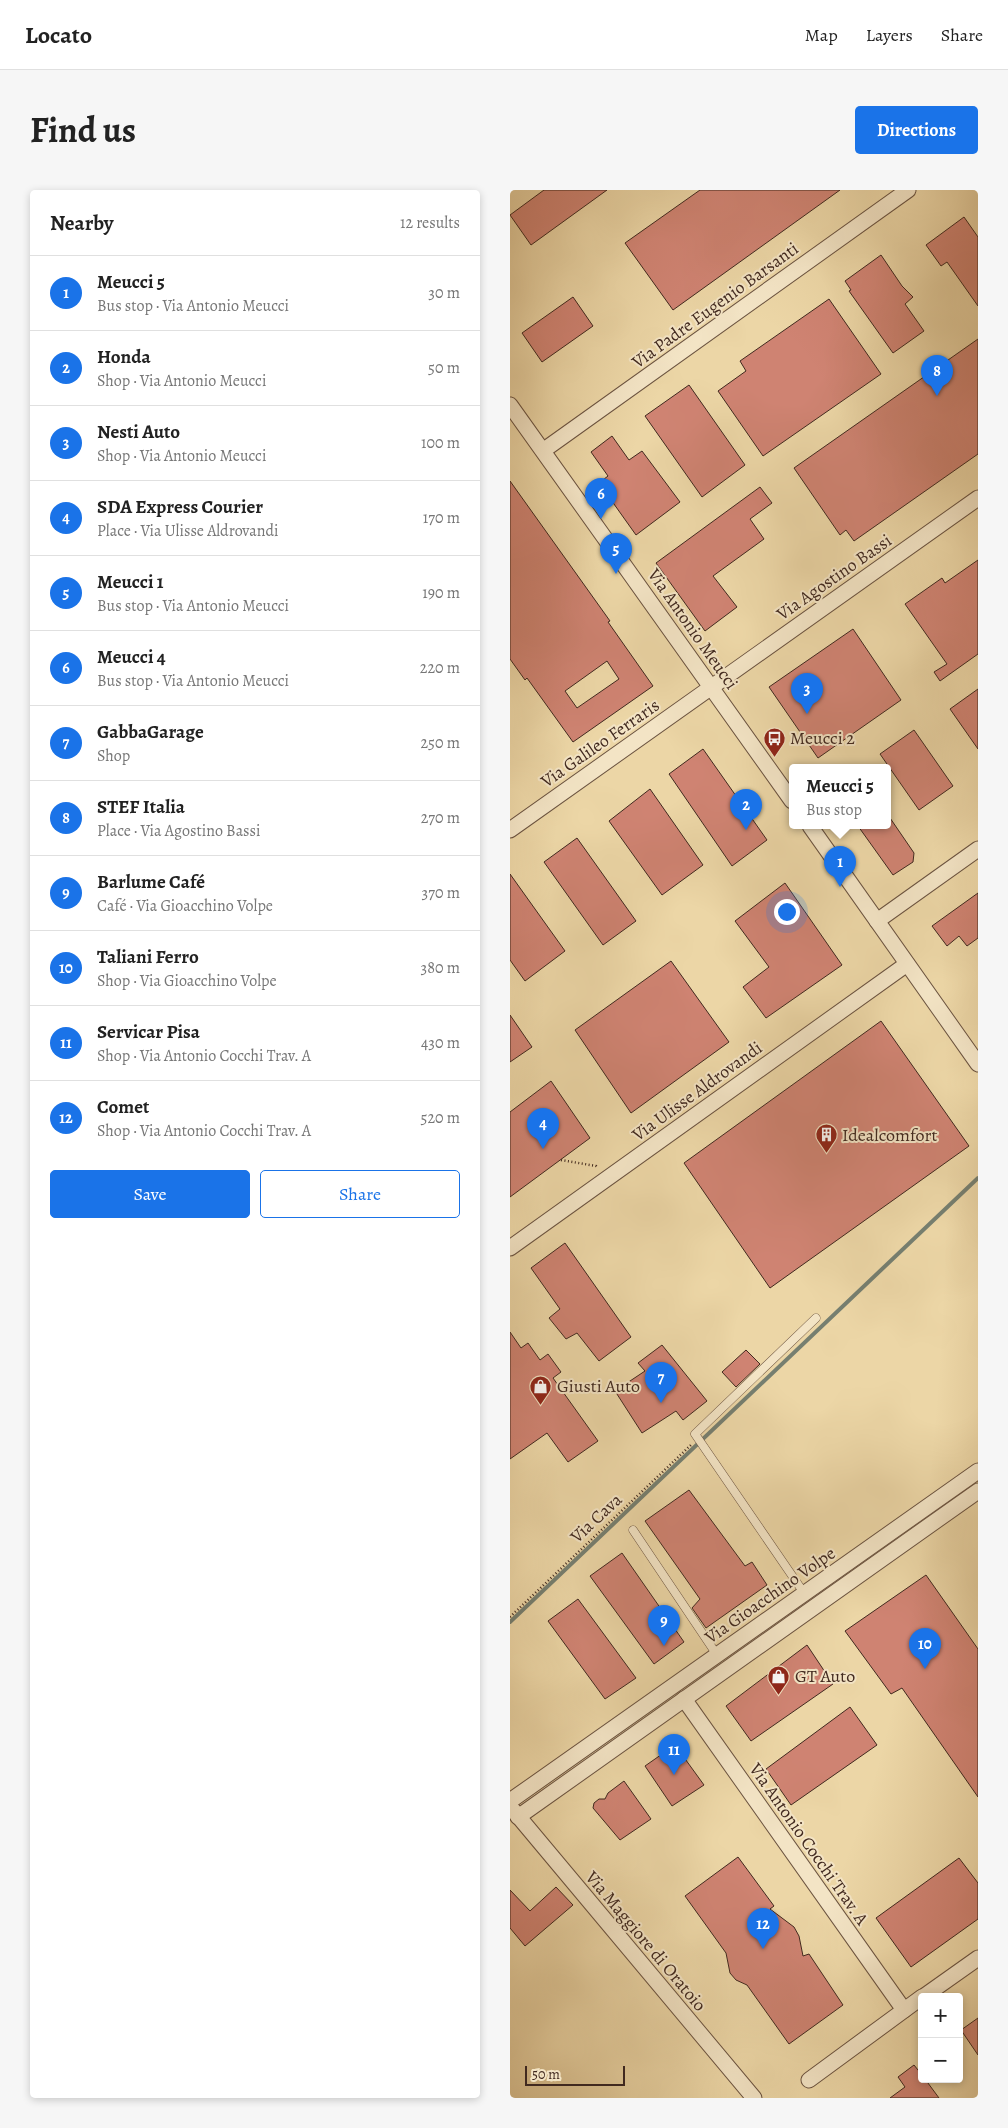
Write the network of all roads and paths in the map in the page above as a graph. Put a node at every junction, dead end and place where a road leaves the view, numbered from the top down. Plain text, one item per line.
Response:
1 (908, 190) edge
2 (511, 408) edge
3 (544, 450) junction
4 (978, 498) edge
5 (711, 687) junction
6 (789, 797) edge
7 (812, 829) edge
8 (510, 830) edge
9 (978, 849) edge
10 (877, 921) junction
11 (907, 964) junction
12 (978, 1064) edge
13 (561, 1160) dead end
14 (596, 1166) dead end
15 (510, 1248) edge
16 (816, 1318) dead end
17 (698, 1438) junction
18 (978, 1471) edge
19 (978, 1491) edge
20 (633, 1530) dead end
21 (804, 1593) junction
22 (510, 1617) edge
23 (717, 1655) junction
24 (684, 1699) junction
25 (510, 1801) edge
26 (514, 1812) edge
27 (978, 1958) edge
28 (928, 1993) edge
29 (918, 2000) edge
30 (904, 2010) junction
31 (809, 2080) dead end
32 (754, 2098) edge

1 - 3 street, Via Padre Eugenio Barsanti
2 - 3 street, Via Antonio Meucci
3 - 5 street, Via Antonio Meucci
4 - 5 street, Via Agostino Bassi
5 - 6 street, Via Antonio Meucci
5 - 8 street, Via Galileo Ferraris
7 - 10 street
9 - 10 street
10 - 11 street
11 - 12 street
11 - 15 street, Via Ulisse Aldrovandi
13 - 14 path
16 - 17 lane
17 - 21 lane
17 - 22 path, Via Cava
18 - 21 street, Via Gioacchino Volpe
19 - 24 street, Via Gioacchino Volpe
20 - 23 lane
21 - 23 street, Via Gioacchino Volpe
23 - 25 street, Via Gioacchino Volpe
24 - 26 street, Via Gioacchino Volpe
24 - 30 street, Via Antonio Cocchi Trav. A
26 - 32 street, Via Maggiore di Oratoio
27 - 28 street
29 - 30 street
30 - 31 street

